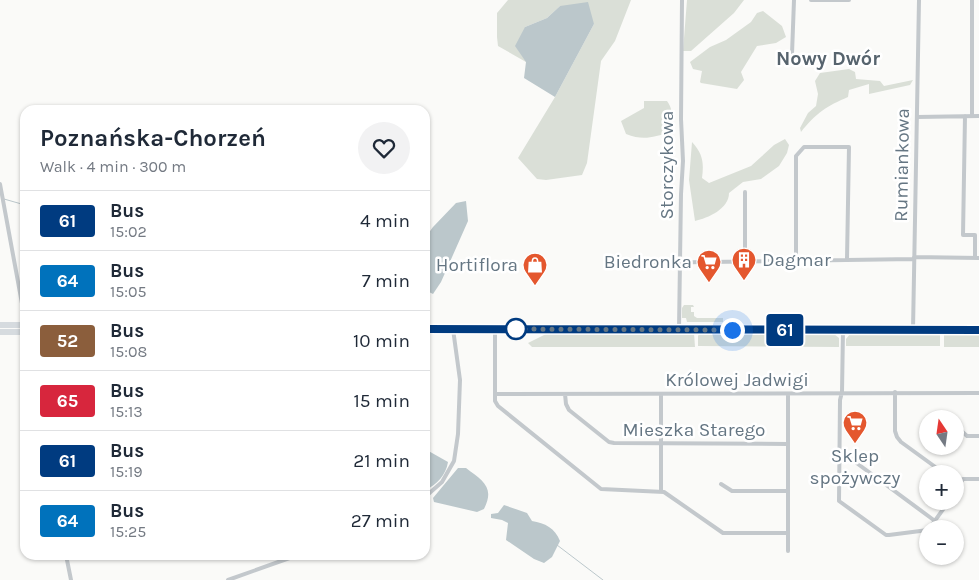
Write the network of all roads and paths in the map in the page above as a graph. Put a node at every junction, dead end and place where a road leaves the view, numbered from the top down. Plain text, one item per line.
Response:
1 (682, 0) edge
2 (794, 0) edge
3 (811, 0) edge
4 (849, 0) edge
5 (919, 0) edge
6 (972, 0) edge
7 (792, 54) dead end
8 (965, 116) junction
9 (972, 116) junction
10 (979, 116) edge
11 (917, 117) junction
12 (0, 184) edge
13 (745, 192) dead end
14 (914, 258) junction
15 (977, 258) edge
16 (847, 259) junction
17 (796, 260) junction
18 (745, 261) junction
19 (680, 262) junction
20 (636, 263) dead end
21 (20, 293) edge
22 (0, 325) edge
23 (20, 326) edge
24 (430, 329) edge
25 (453, 329) junction
26 (495, 329) junction
27 (679, 329) junction
28 (843, 330) junction
29 (913, 330) junction
30 (979, 330) edge
31 (0, 332) edge
32 (20, 332) edge
33 (842, 392) junction
34 (895, 392) junction
35 (979, 393) edge
36 (494, 394) junction
37 (565, 394) junction
38 (661, 394) junction
39 (788, 394) junction
40 (964, 433) edge
41 (979, 436) edge
42 (661, 443) junction
43 (788, 444) junction
44 (840, 450) junction
45 (933, 465) edge
46 (964, 479) edge
47 (979, 479) edge
48 (721, 484) dead end
49 (661, 491) junction
50 (788, 491) junction
51 (430, 493) edge
52 (943, 510) edge
53 (936, 520) joint
54 (919, 531) edge
55 (788, 533) junction
56 (788, 551) dead end
57 (67, 560) edge
58 (284, 560) edge
59 (71, 580) edge
60 (228, 580) edge

1 - 19 street, Storczykowa
2 - 7 street
3 - 4 street
5 - 11 street, Rumiankowa
6 - 9 street
8 - 9 street
8 - 11 street
8 - 15 street
9 - 10 street
11 - 14 street, Rumiankowa
12 - 21 street
13 - 18 street
14 - 15 street
14 - 16 street
14 - 29 street, Rumiankowa
16 - 17 street
16 - 17 street
17 - 18 street
18 - 19 street
19 - 20 street
19 - 27 street, Storczykowa
22 - 23 main road
24 - 25 main road
25 - 26 main road
25 - 51 street
26 - 27 main road
26 - 36 street
27 - 28 main road
28 - 29 main road
28 - 33 street
29 - 30 main road
31 - 32 main road
33 - 34 street, Królowej Jadwigi
33 - 39 street, Królowej Jadwigi
33 - 44 street
34 - 35 street, Królowej Jadwigi
34 - 45 street
36 - 37 street, Królowej Jadwigi
36 - 49 street
37 - 38 street, Królowej Jadwigi
37 - 42 street, Mieszka Starego
38 - 39 street, Królowej Jadwigi
38 - 42 street
39 - 43 street
40 - 41 street
42 - 43 street, Mieszka Starego
42 - 49 street
43 - 50 street
44 - 53 street
44 - 54 street
46 - 47 street
48 - 50 street
49 - 55 street
50 - 55 street
52 - 53 street
55 - 56 street
57 - 59 street
58 - 60 street

